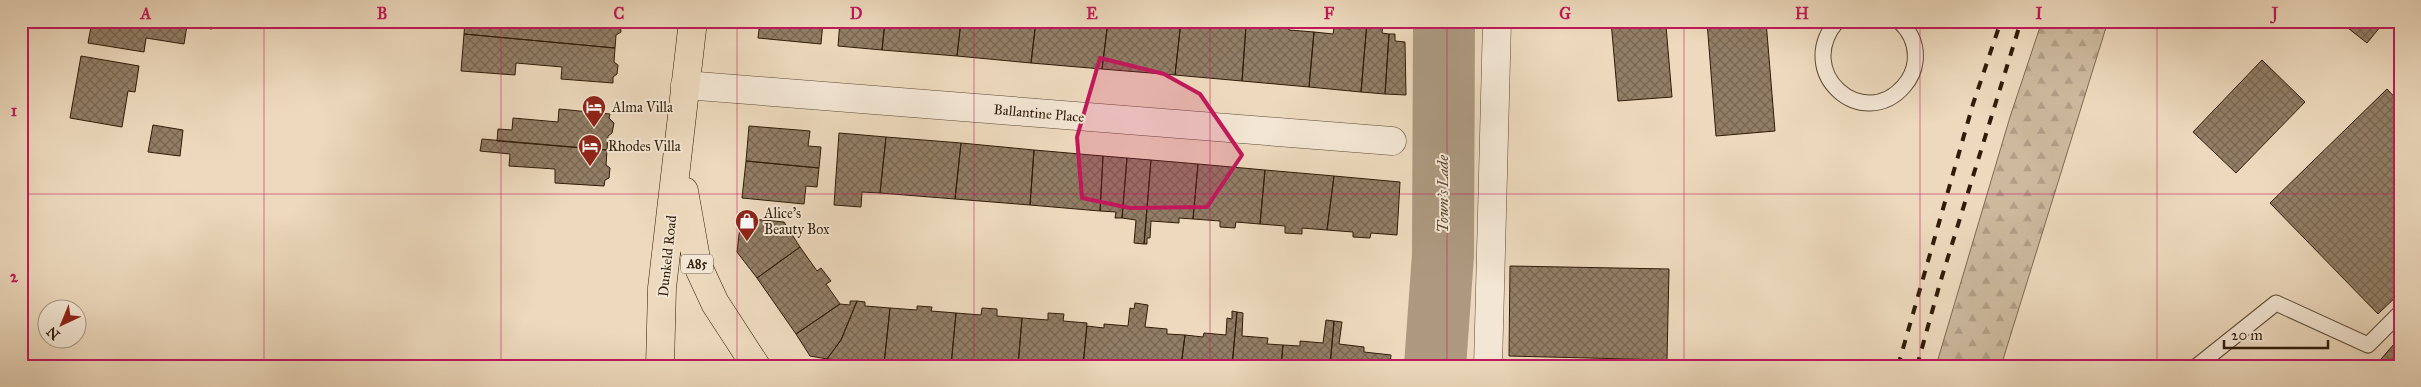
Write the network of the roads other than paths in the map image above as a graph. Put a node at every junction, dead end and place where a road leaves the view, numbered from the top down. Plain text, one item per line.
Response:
1 (693, 21) edge
2 (1497, 21) edge
3 (1837, 21) edge
4 (1899, 21) edge
5 (685, 85) junction
6 (1392, 141) dead end
7 (680, 147) junction
8 (2400, 313) edge
9 (660, 366) edge
10 (756, 366) edge
11 (1488, 366) edge
12 (2197, 366) edge

1 - 5 main road, Dunkeld Road / A85
2 - 11 street
3 - 4 lane
5 - 6 street, Ballantine Place
5 - 7 main road, Dunkeld Road / A85
7 - 9 main road, Dunkeld Road / A85
7 - 10 main road, Dunkeld Road / A85
8 - 12 lane

